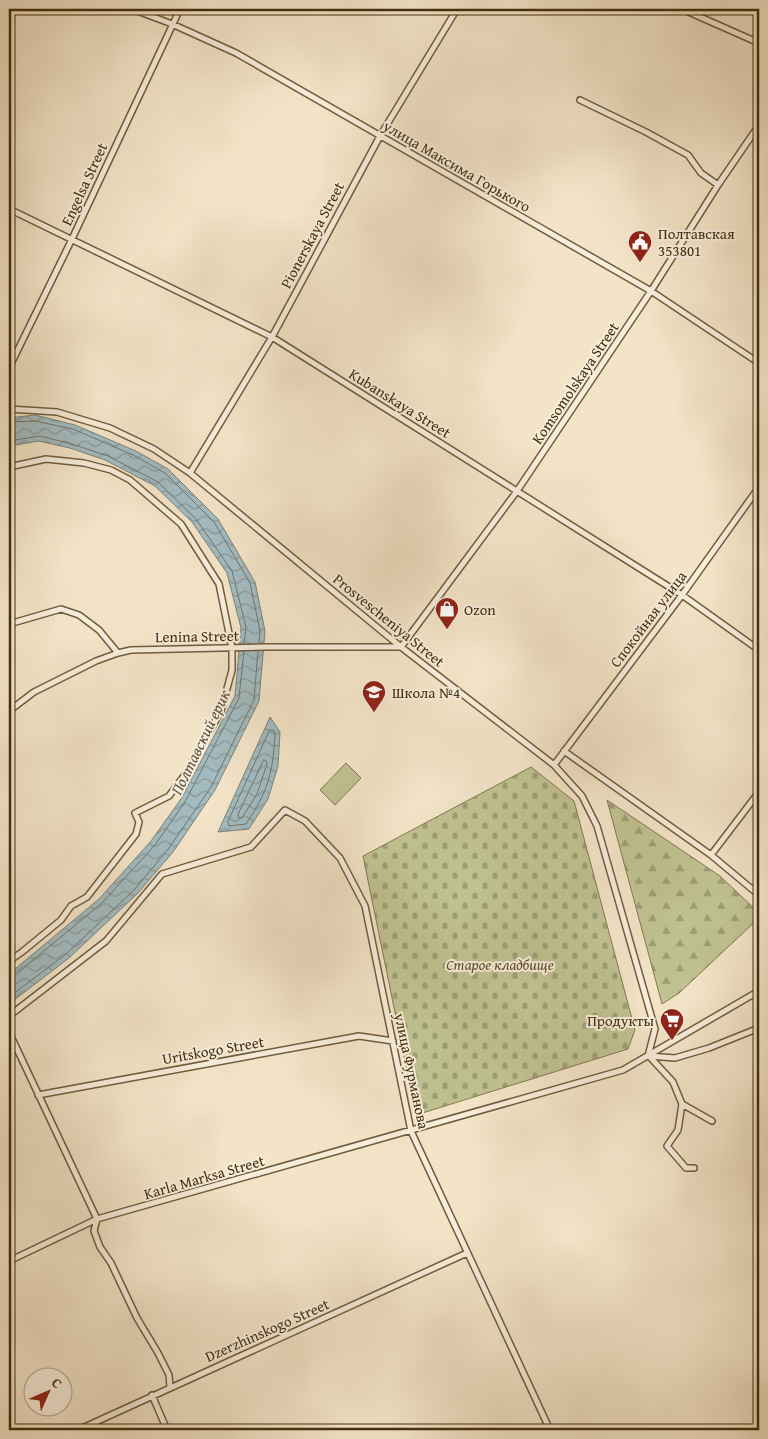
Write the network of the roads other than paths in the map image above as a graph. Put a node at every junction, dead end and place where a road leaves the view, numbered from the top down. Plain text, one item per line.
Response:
1 (132, 9) edge
2 (180, 9) edge
3 (456, 9) edge
4 (682, 9) edge
5 (172, 24) junction
6 (759, 43) edge
7 (580, 100) dead end
8 (759, 125) edge
9 (380, 136) junction
10 (718, 185) junction
11 (9, 209) edge
12 (72, 240) junction
13 (651, 291) junction
14 (272, 337) junction
15 (759, 363) edge
16 (9, 368) edge
17 (9, 409) edge
18 (9, 467) edge
19 (190, 474) junction
20 (759, 487) edge
21 (518, 491) junction
22 (682, 595) junction
23 (9, 624) edge
24 (400, 647) junction
25 (232, 648) junction
26 (759, 650) edge
27 (118, 653) junction
28 (9, 711) edge
29 (564, 751) junction
30 (554, 765) junction
31 (759, 792) edge
32 (711, 855) junction
33 (759, 895) edge
34 (9, 961) edge
35 (759, 991) edge
36 (9, 1016) edge
37 (759, 1028) edge
38 (9, 1032) edge
39 (393, 1041) junction
40 (648, 1056) junction
41 (38, 1096) junction
42 (682, 1104) junction
43 (712, 1120) dead end
44 (411, 1131) junction
45 (694, 1168) dead end
46 (97, 1220) junction
47 (467, 1253) junction
48 (9, 1261) edge
49 (170, 1387) junction
50 (152, 1395) junction
51 (78, 1430) edge
52 (167, 1430) edge
53 (550, 1430) edge

1 - 5 street, улица Максима Горького
2 - 5 street, Engelsa Street
3 - 9 street, Pionerskaya Street
4 - 6 street
5 - 9 street, улица Максима Горького
5 - 12 street, Engelsa Street
7 - 10 street
8 - 10 street, Komsomolskaya Street
9 - 13 street, улица Максима Горького
9 - 14 street, Pionerskaya Street
10 - 13 street, Komsomolskaya Street
11 - 12 street, Kubanskaya Street
12 - 14 street, Kubanskaya Street
12 - 16 street, Engelsa Street
13 - 15 street, улица Максима Горького
13 - 21 street, Komsomolskaya Street
14 - 19 street, Pionerskaya Street
14 - 21 street, Kubanskaya Street
17 - 19 street, Prosvescheniya Street
18 - 25 street
19 - 24 street, Prosvescheniya Street
20 - 22 street, Спокойная улица
21 - 22 street, Kubanskaya Street
21 - 24 street, Komsomolskaya Street
22 - 26 street, Kubanskaya Street
22 - 29 street, Спокойная улица
23 - 27 street
24 - 25 street, Lenina Street
24 - 30 street, Prosvescheniya Street
25 - 27 street, Lenina Street
25 - 34 street
27 - 28 street, Lenina Street
29 - 30 street, Спокойная улица
29 - 32 street
30 - 40 street, Prosvescheniya Street
31 - 32 street
32 - 33 street
35 - 40 street, Karla Marksa Street
36 - 39 street, улица Фурманова
37 - 40 street
38 - 41 street
39 - 41 street, Uritskogo Street
39 - 44 street, улица Фурманова
40 - 42 street
40 - 44 street, Karla Marksa Street
41 - 46 street
42 - 43 street
42 - 45 street
44 - 46 street, Karla Marksa Street
44 - 47 street, улица Фурманова
46 - 48 street, Karla Marksa Street
46 - 49 street
47 - 49 street, Dzerzhinskogo Street
47 - 53 street, улица Фурманова
49 - 50 street, Dzerzhinskogo Street
50 - 51 street, Dzerzhinskogo Street
50 - 52 street

